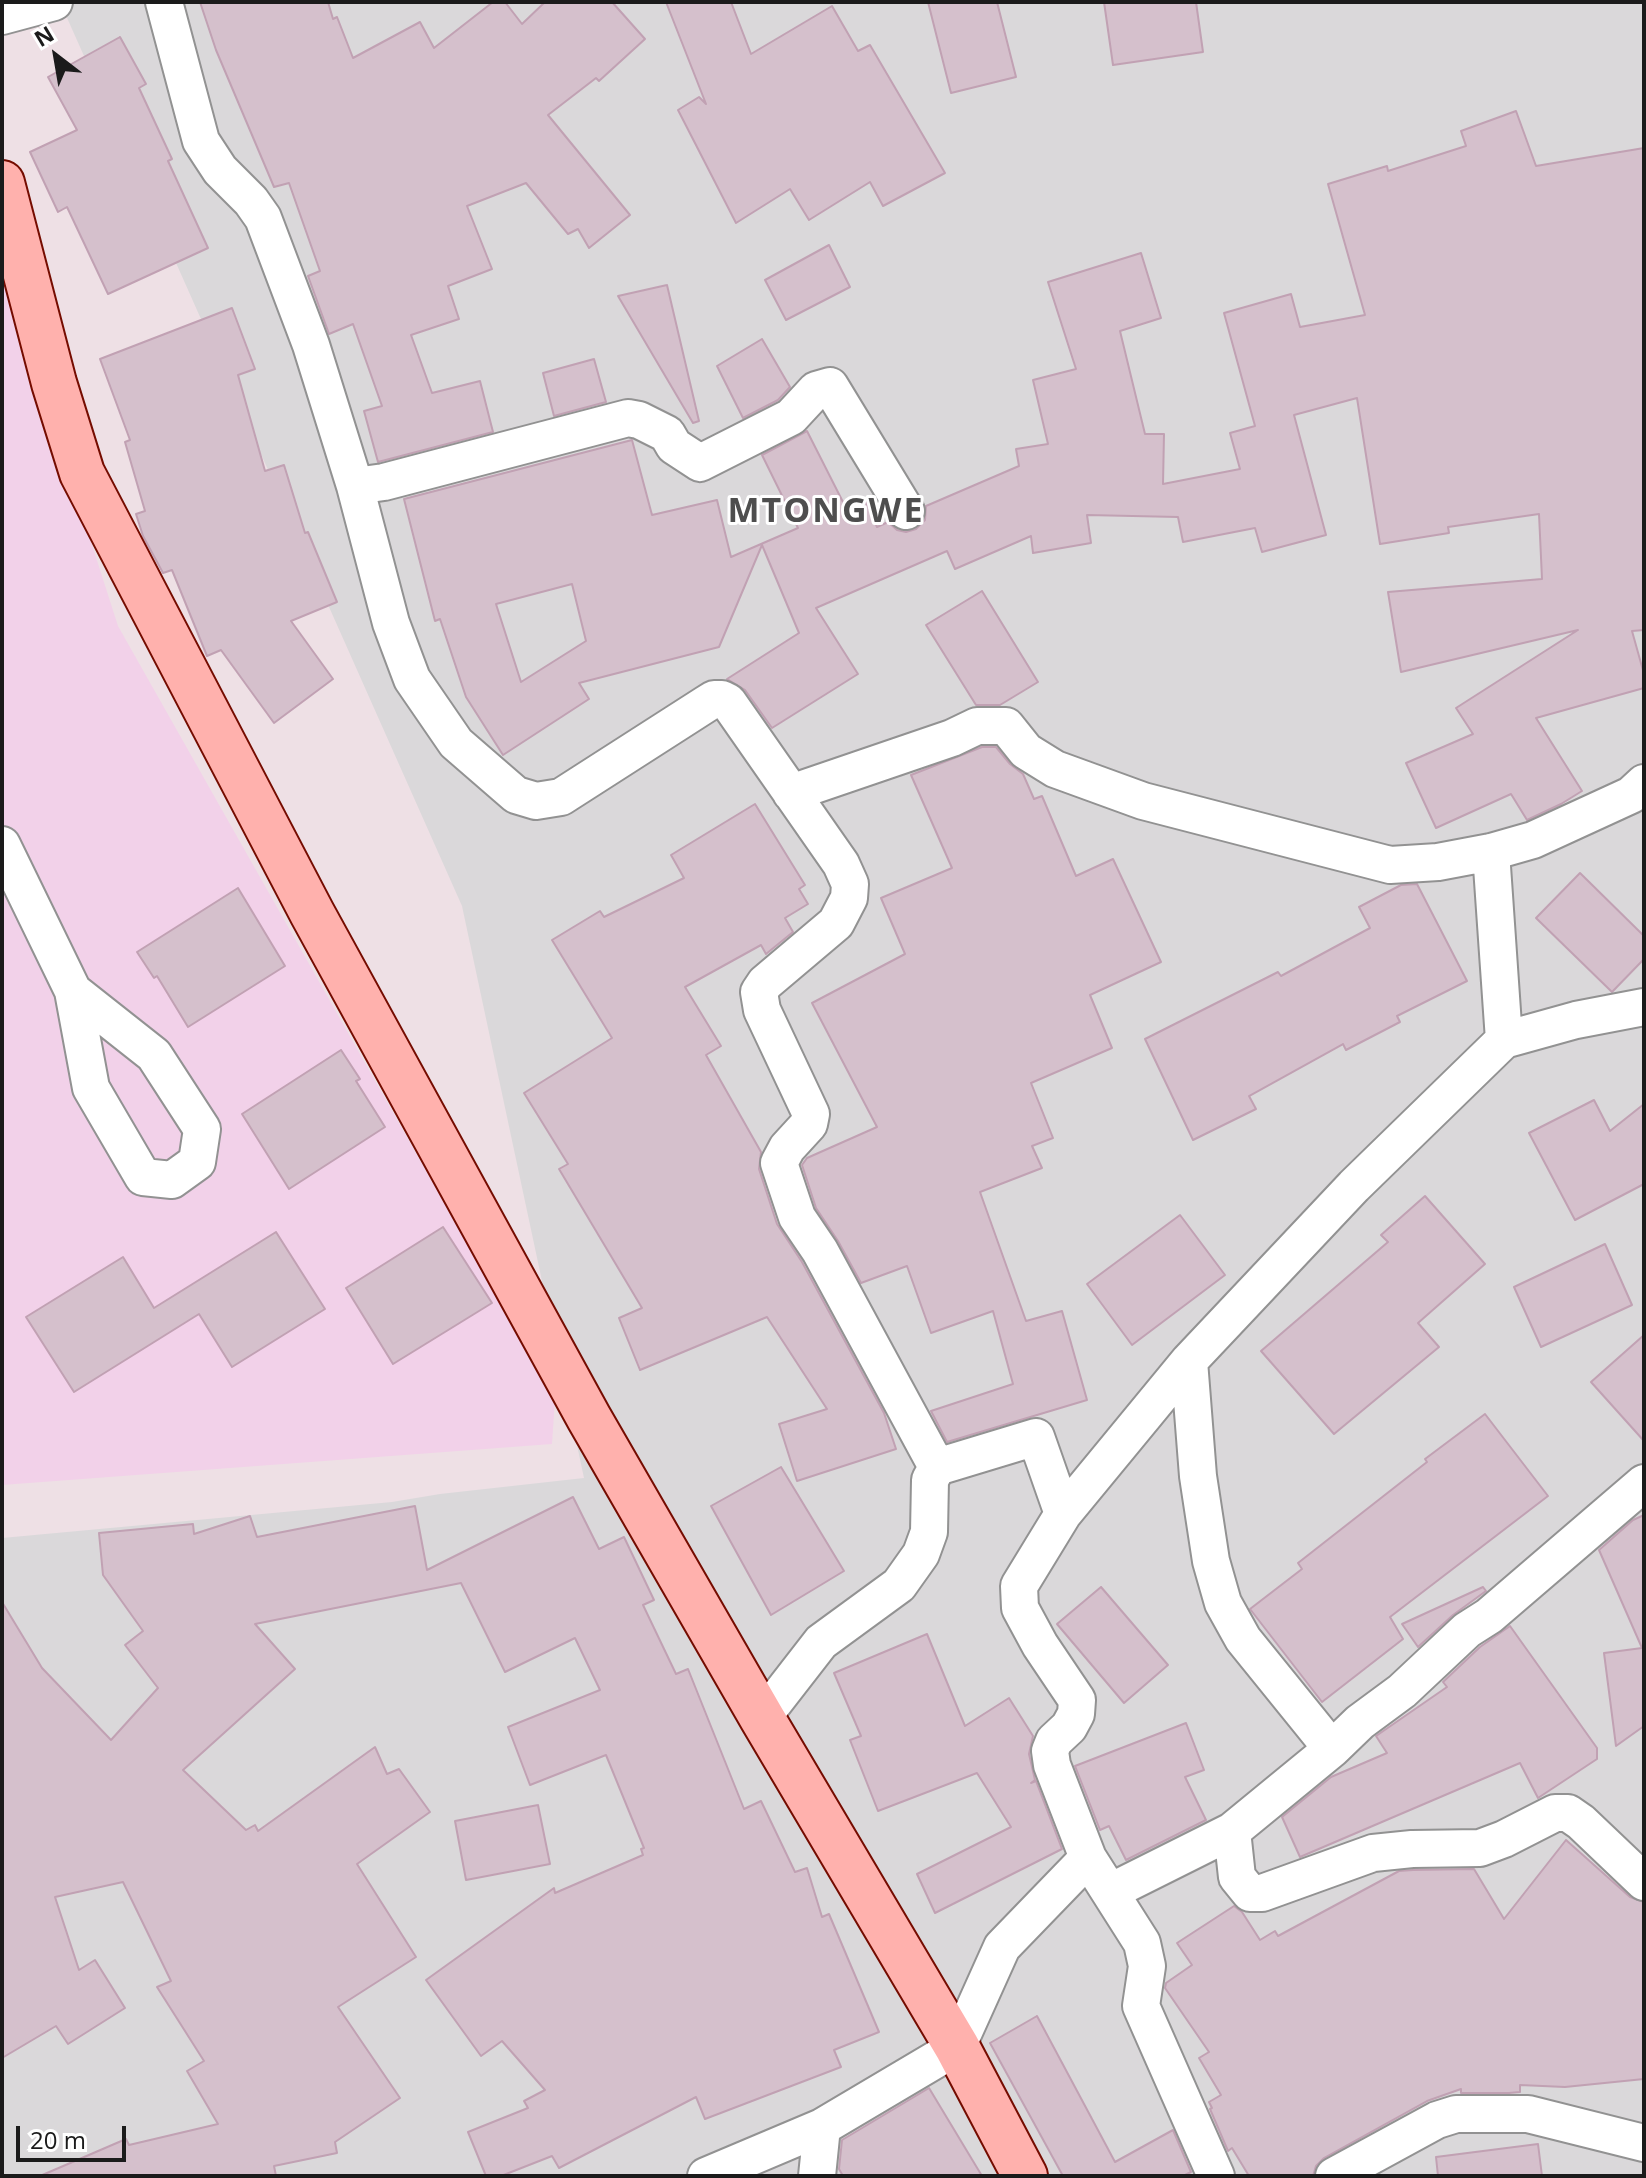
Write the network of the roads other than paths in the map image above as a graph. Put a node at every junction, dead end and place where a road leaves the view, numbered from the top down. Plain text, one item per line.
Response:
1 (54, 2) edge
2 (164, 2) edge
3 (2, 16) edge
4 (2, 183) edge
5 (355, 486) junction
6 (906, 511) dead end
7 (1644, 783) edge
8 (791, 793) junction
9 (2, 845) edge
10 (1491, 852) junction
11 (73, 991) junction
12 (1644, 1007) edge
13 (1504, 1040) junction
14 (1189, 1361) junction
15 (937, 1467) junction
16 (1644, 1483) edge
17 (1063, 1514) junction
18 (762, 1718) junction
19 (1332, 1749) junction
20 (1232, 1831) junction
21 (1088, 1858) junction
22 (1644, 1882) edge
23 (1110, 1892) junction
24 (957, 2047) junction
25 (822, 2127) junction
26 (1644, 2143) edge
27 (706, 2176) edge
28 (817, 2176) edge
29 (1025, 2176) edge
30 (1216, 2176) edge
31 (1334, 2176) edge

1 - 3 street
2 - 5 street
4 - 18 street
5 - 6 street
5 - 8 street
7 - 10 street
8 - 10 street
8 - 15 street
9 - 11 street
10 - 13 street
11 - 11 street
12 - 13 street
13 - 14 street
14 - 17 street
14 - 19 street
15 - 17 street
15 - 18 street
16 - 19 street
17 - 21 street
18 - 24 street
19 - 20 street
20 - 22 street
20 - 23 street
21 - 23 street
21 - 24 street
23 - 30 street
24 - 25 street
24 - 29 street
25 - 27 street
25 - 28 street
26 - 31 street

